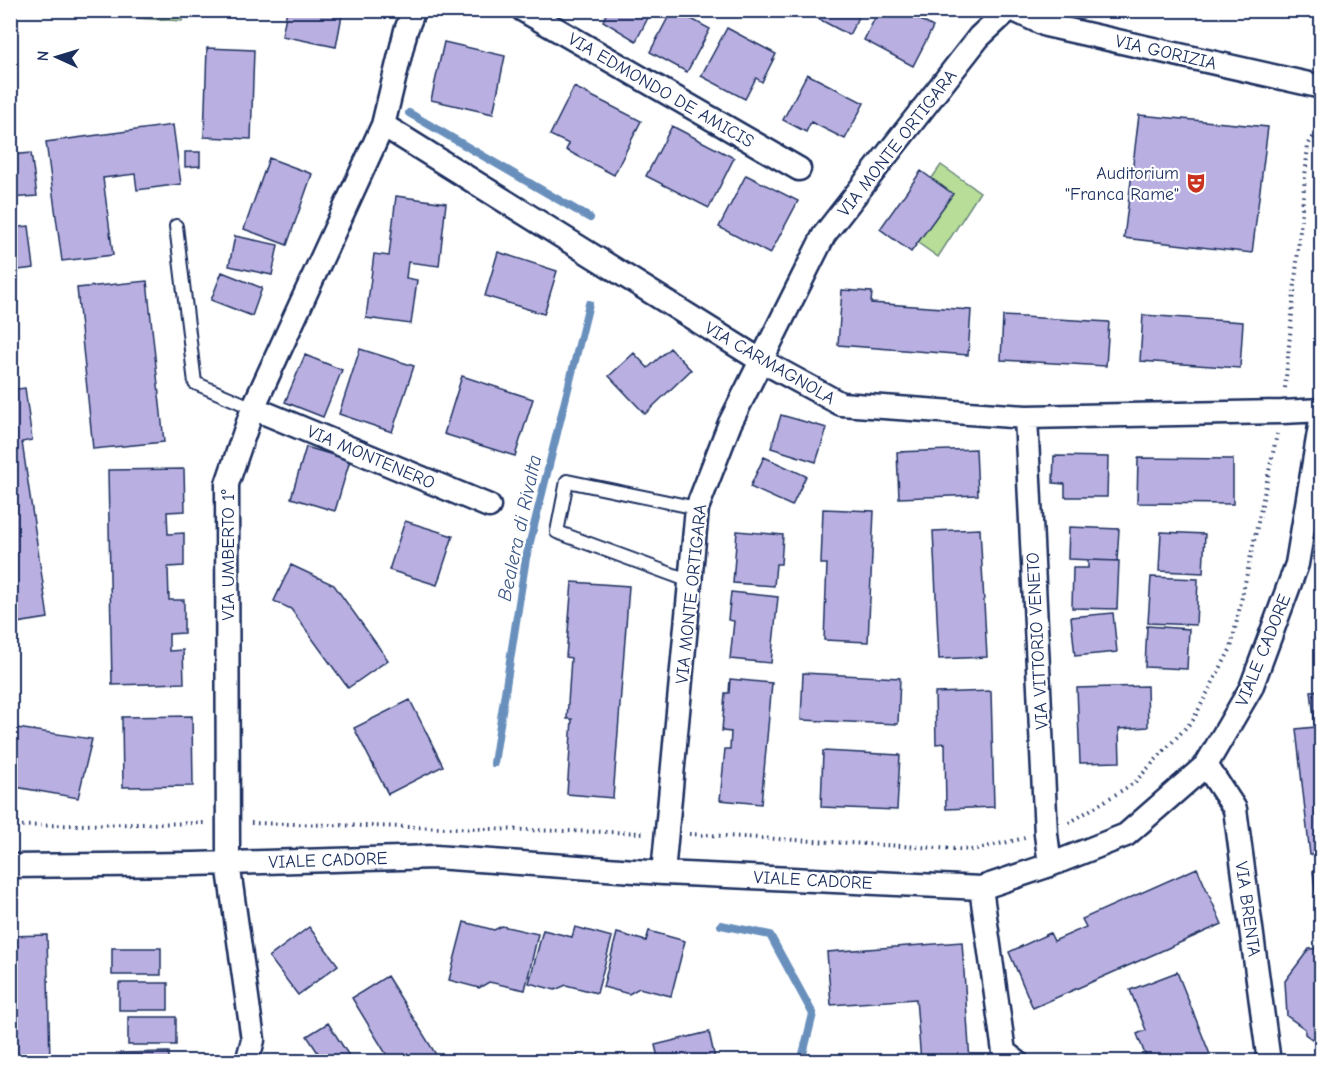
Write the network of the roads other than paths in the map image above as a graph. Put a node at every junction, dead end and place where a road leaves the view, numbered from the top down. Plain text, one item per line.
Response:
1 (414, 10) edge
2 (523, 10) edge
3 (1008, 10) edge
4 (1014, 10) edge
5 (1322, 87) edge
6 (383, 124) junction
7 (799, 169) dead end
8 (176, 226) dead end
9 (760, 360) junction
10 (253, 408) junction
11 (1026, 417) junction
12 (1321, 418) edge
13 (489, 506) dead end
14 (697, 508) junction
15 (690, 581) junction
16 (1206, 765) junction
17 (228, 863) junction
18 (1050, 865) junction
19 (10, 866) edge
20 (663, 873) junction
21 (981, 888) junction
22 (247, 1062) edge
23 (1017, 1062) edge
24 (1269, 1062) edge

1 - 6 street, VIA UMBERTO 1°
2 - 7 street, VIA EDMONDO DE AMICIS
3 - 9 street, VIA MONTE ORTIGARA
4 - 5 street, VIA GORIZIA
6 - 9 street, VIA CARMAGNOLA
6 - 10 street, VIA UMBERTO 1°
8 - 10 lane
9 - 11 street, VIA CARMAGNOLA
9 - 14 street, VIA MONTE ORTIGARA
10 - 13 street, VIA MONTENERO
10 - 17 street, VIA UMBERTO 1°
11 - 12 street, VIA CARMAGNOLA
11 - 18 street, VIA VITTORIO VENETO
12 - 16 street, VIALE CADORE
14 - 15 street, VIA MONTE ORTIGARA
14 - 15 lane
15 - 20 street, VIA MONTE ORTIGARA
16 - 18 street, VIALE CADORE
16 - 24 street, VIA BRENTA
17 - 19 street, VIALE CADORE
17 - 20 street, VIALE CADORE
17 - 22 street, VIA UMBERTO 1°
18 - 21 street, VIALE CADORE
20 - 21 street, VIALE CADORE
21 - 23 street

